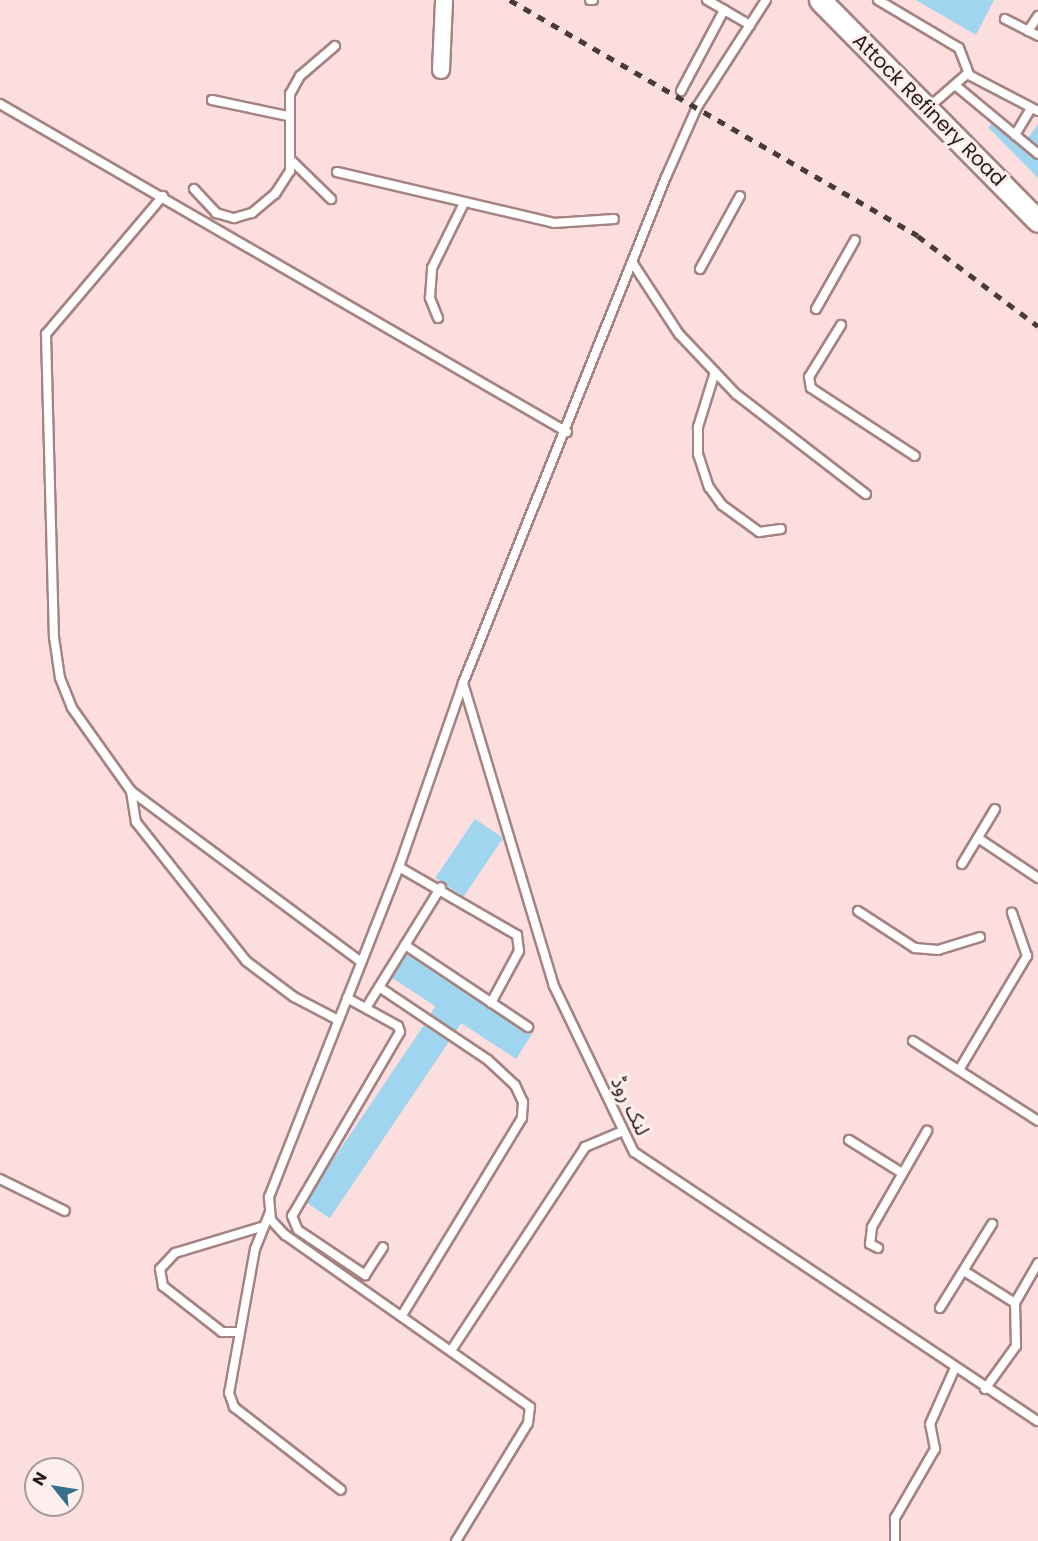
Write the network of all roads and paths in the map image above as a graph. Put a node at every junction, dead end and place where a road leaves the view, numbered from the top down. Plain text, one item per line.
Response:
1 (444, 0) edge
2 (707, 0) edge
3 (766, 0) edge
4 (820, 0) edge
5 (878, 0) edge
6 (724, 10) junction
7 (1038, 16) edge
8 (1005, 19) dead end
9 (750, 25) junction
10 (1028, 31) junction
11 (1038, 36) edge
12 (335, 46) dead end
13 (441, 70) dead end
14 (969, 74) junction
15 (955, 85) junction
16 (681, 91) dead end
17 (212, 100) dead end
18 (0, 104) edge
19 (927, 108) junction
20 (1035, 109) edge
21 (288, 116) junction
22 (1015, 135) junction
23 (1038, 154) edge
24 (291, 160) junction
25 (337, 172) dead end
26 (194, 189) dead end
27 (163, 196) junction
28 (740, 196) dead end
29 (331, 199) dead end
30 (463, 205) junction
31 (614, 219) dead end
32 (1038, 221) edge
33 (855, 240) dead end
34 (632, 262) junction
35 (700, 269) dead end
36 (816, 309) dead end
37 (438, 318) dead end
38 (841, 325) dead end
39 (715, 372) junction
40 (567, 432) junction
41 (915, 456) dead end
42 (866, 494) dead end
43 (781, 529) dead end
44 (464, 683) junction
45 (131, 791) junction
46 (995, 809) dead end
47 (978, 838) junction
48 (962, 864) dead end
49 (399, 867) junction
50 (1038, 878) edge
51 (441, 887) junction
52 (858, 911) dead end
53 (1012, 913) dead end
54 (980, 937) dead end
55 (405, 945) junction
56 (361, 962) junction
57 (380, 987) junction
58 (347, 998) junction
59 (491, 1003) junction
60 (366, 1008) junction
61 (338, 1020) junction
62 (528, 1027) dead end
63 (913, 1041) dead end
64 (959, 1070) junction
65 (1038, 1121) edge
66 (623, 1131) junction
67 (927, 1131) dead end
68 (849, 1140) dead end
69 (903, 1173) junction
70 (0, 1179) edge
71 (65, 1211) dead end
72 (270, 1211) junction
73 (992, 1224) dead end
74 (261, 1227) junction
75 (383, 1247) dead end
76 (878, 1248) dead end
77 (1038, 1263) edge
78 (964, 1271) junction
79 (1015, 1303) junction
80 (940, 1308) dead end
81 (402, 1315) junction
82 (240, 1332) junction
83 (452, 1349) junction
84 (954, 1370) junction
85 (985, 1389) junction
86 (1038, 1421) edge
87 (341, 1490) dead end
88 (456, 1541) edge
89 (895, 1541) edge

1 - 13 street
2 - 6 lane
3 - 9 lane
4 - 19 street, Attock Refinery Road
5 - 14 lane
6 - 9 lane
6 - 16 lane
7 - 10 lane
8 - 10 lane
9 - 34 lane
10 - 11 lane
12 - 21 lane
14 - 15 lane
14 - 20 lane
15 - 19 lane
15 - 22 lane
17 - 21 lane
18 - 27 lane
19 - 32 street, Attock Refinery Road
20 - 22 lane
21 - 24 lane
22 - 23 lane
24 - 26 lane
24 - 29 lane
25 - 30 lane
27 - 40 lane
27 - 45 lane
28 - 35 lane
30 - 31 lane
30 - 37 lane
33 - 36 lane
34 - 39 lane
34 - 40 lane
38 - 41 lane
39 - 42 lane
39 - 43 lane
40 - 44 lane
44 - 49 lane
44 - 66 lane, لنک روڈ
45 - 56 lane
45 - 61 lane
46 - 47 lane
47 - 48 lane
47 - 50 lane
49 - 51 lane
49 - 56 lane
51 - 55 lane
51 - 59 lane
52 - 54 lane
53 - 64 lane
55 - 57 lane
55 - 59 lane
56 - 58 lane
57 - 60 lane
57 - 81 lane
58 - 60 lane
58 - 61 lane
59 - 62 lane
60 - 75 lane
61 - 72 lane
63 - 64 lane
64 - 65 lane
66 - 83 lane
66 - 84 lane, لنک روڈ
67 - 69 lane
68 - 69 lane
69 - 76 lane
70 - 71 lane
72 - 74 lane
72 - 81 lane
73 - 78 lane
74 - 82 lane
74 - 82 lane
77 - 79 lane
78 - 79 lane
78 - 80 lane
79 - 85 lane
81 - 83 lane
82 - 87 lane
83 - 88 lane
84 - 85 lane, لنک روڈ
84 - 89 lane
85 - 86 lane, لنک روڈ

